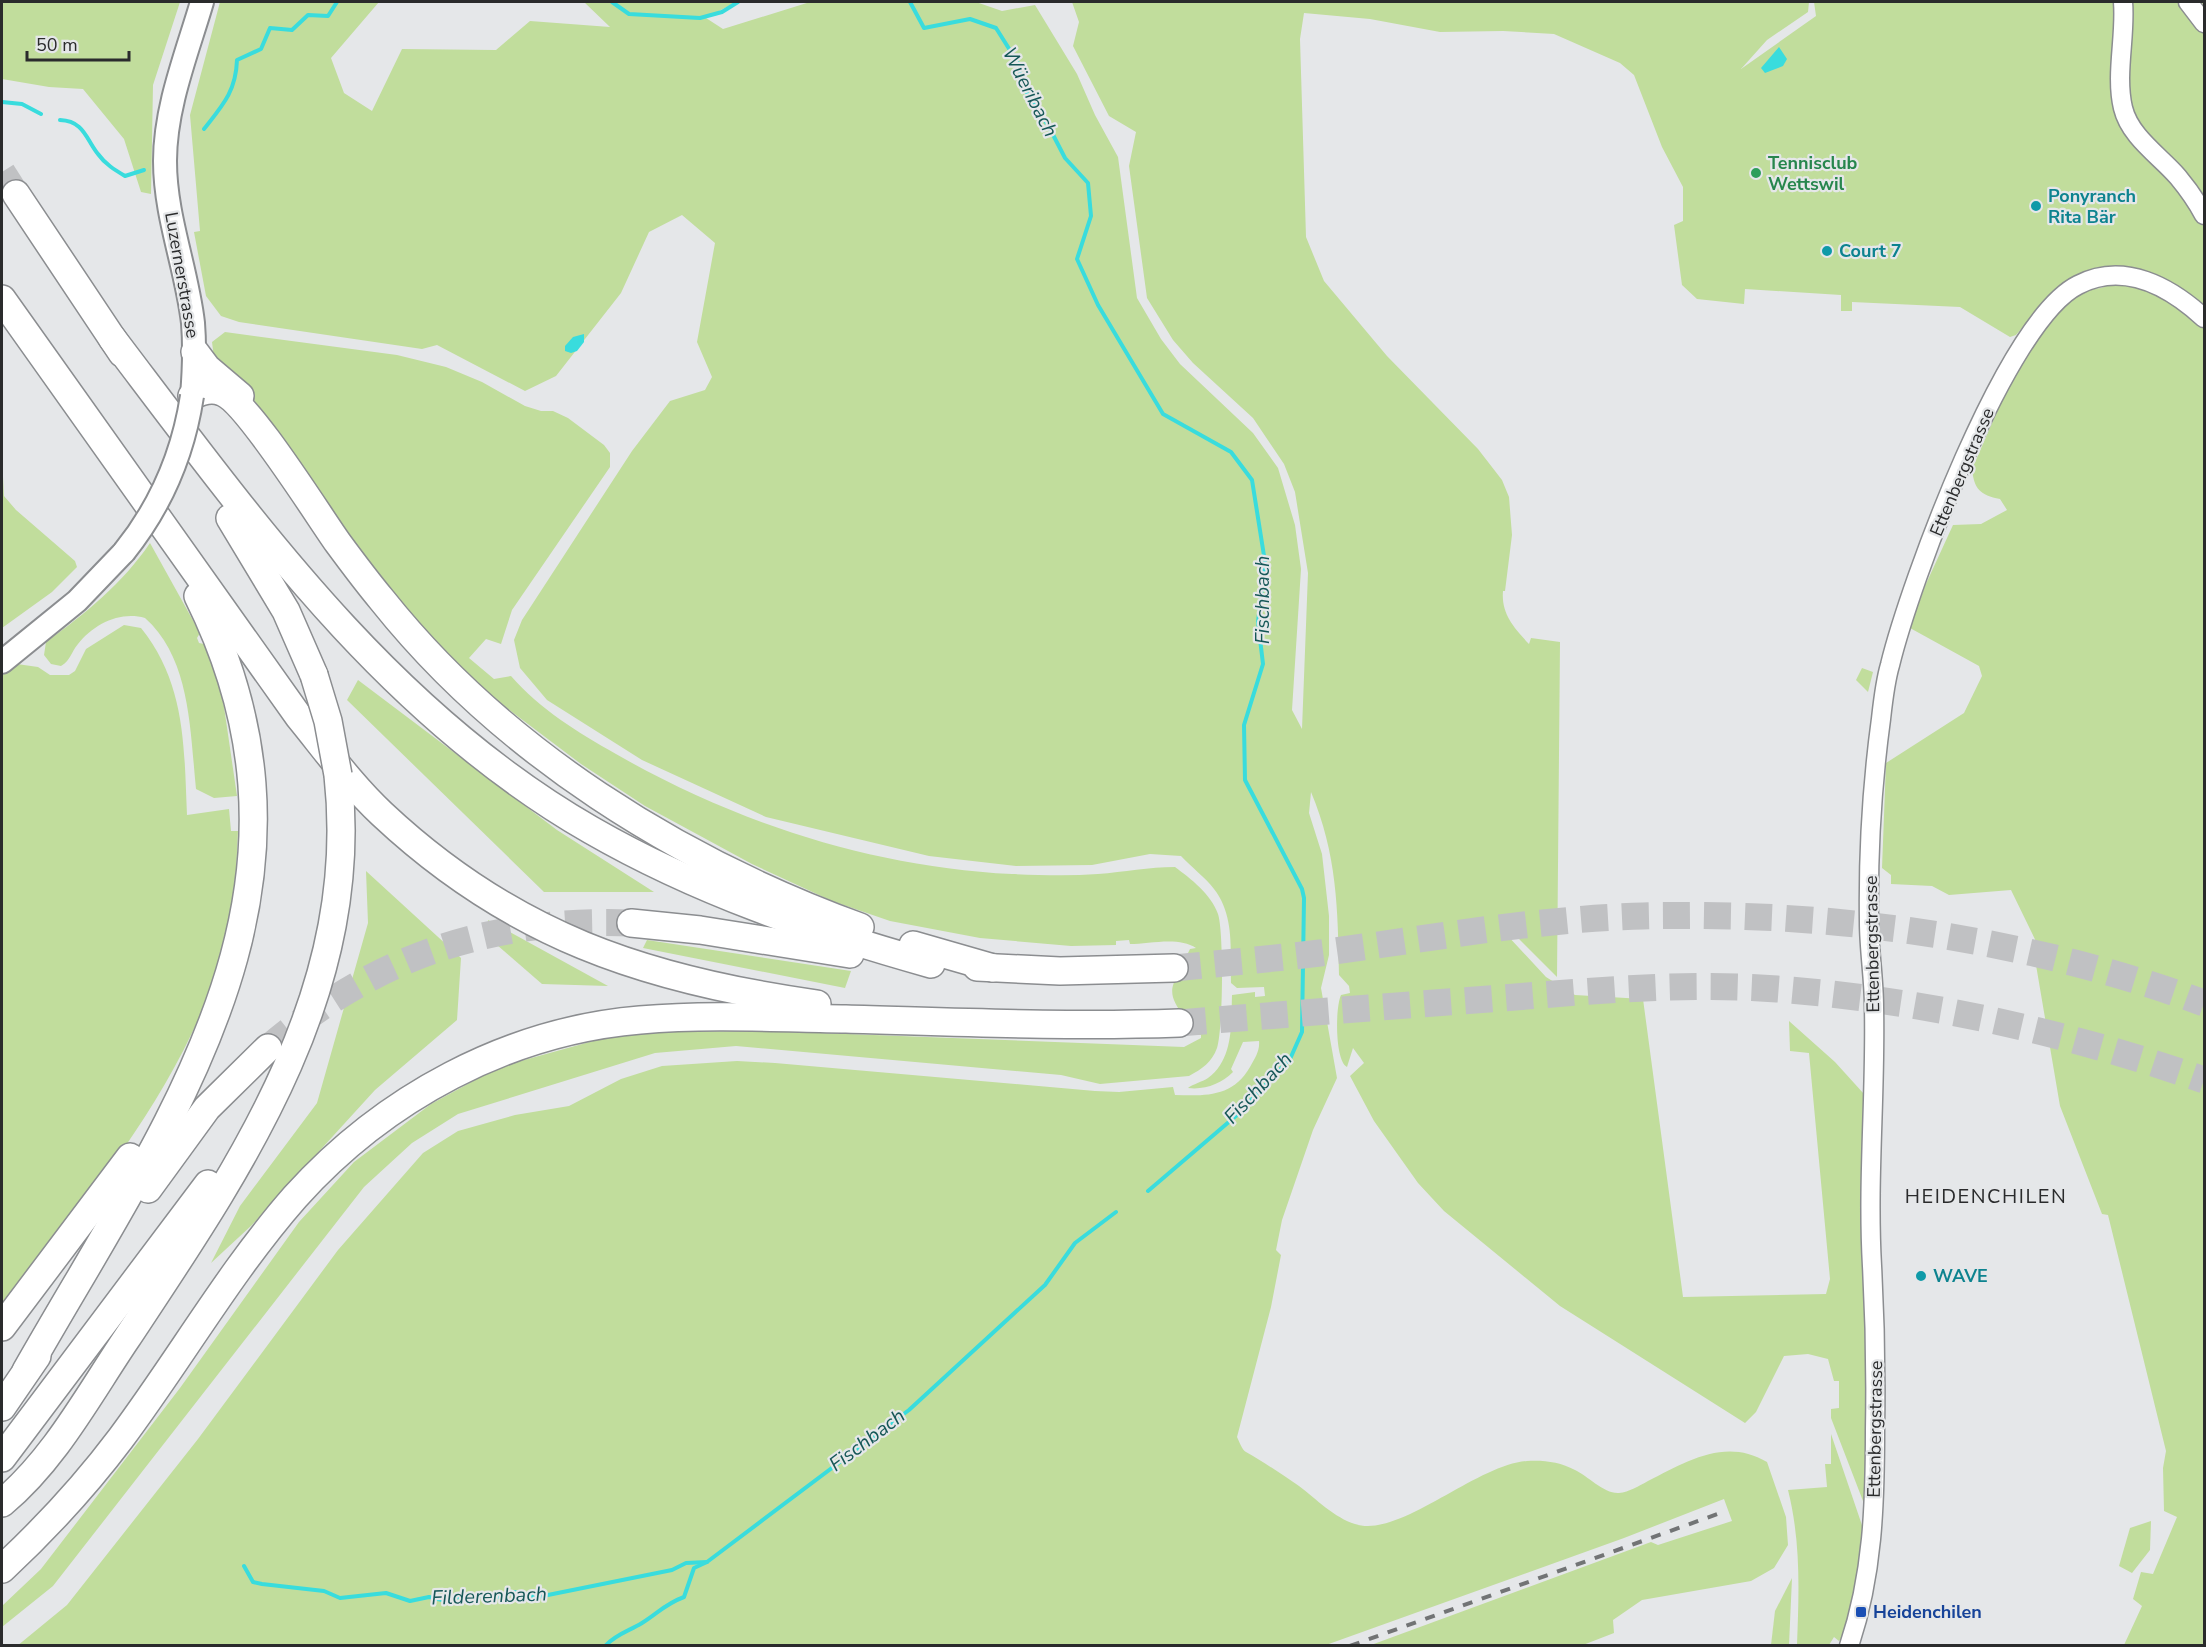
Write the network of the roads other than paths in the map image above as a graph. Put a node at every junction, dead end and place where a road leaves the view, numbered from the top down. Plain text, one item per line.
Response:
1 (202, 2) edge
2 (2123, 2) edge
3 (2187, 2) edge
4 (2205, 23) edge
5 (16, 194) tunnel mouth
6 (2205, 215) edge
7 (2, 299) edge
8 (2205, 318) edge
9 (112, 338) junction
10 (195, 352) junction
11 (192, 396) junction
12 (256, 426) junction
13 (162, 526) junction
14 (2, 662) edge
15 (631, 923) tunnel mouth
16 (931, 964) junction
17 (993, 968) junction
18 (1174, 968) tunnel mouth
19 (219, 1007) junction
20 (982, 1023) junction
21 (1179, 1023) tunnel mouth
22 (281, 1052) junction
23 (2, 1327) edge
24 (26, 1371) junction
25 (2, 1407) edge
26 (2, 1458) edge
27 (2, 1503) edge
28 (2, 1569) edge
29 (1849, 1646) edge

1 - 10 main road, Luzernerstrasse
2 - 6 street
3 - 4 street
5 - 9 highway
7 - 13 highway
8 - 29 street, Ettenbergstrasse
9 - 16 highway
9 - 22 highway, bridge
10 - 11 main road, Luzernerstrasse
10 - 12 highway
11 - 12 highway
11 - 14 main road, Luzernerstrasse, bridge
12 - 17 highway
13 - 19 highway
13 - 20 highway
15 - 16 highway
16 - 17 highway
17 - 18 highway
19 - 23 highway
19 - 24 highway
20 - 21 highway
20 - 28 highway
22 - 24 highway
22 - 26 highway
22 - 27 highway
24 - 25 highway

